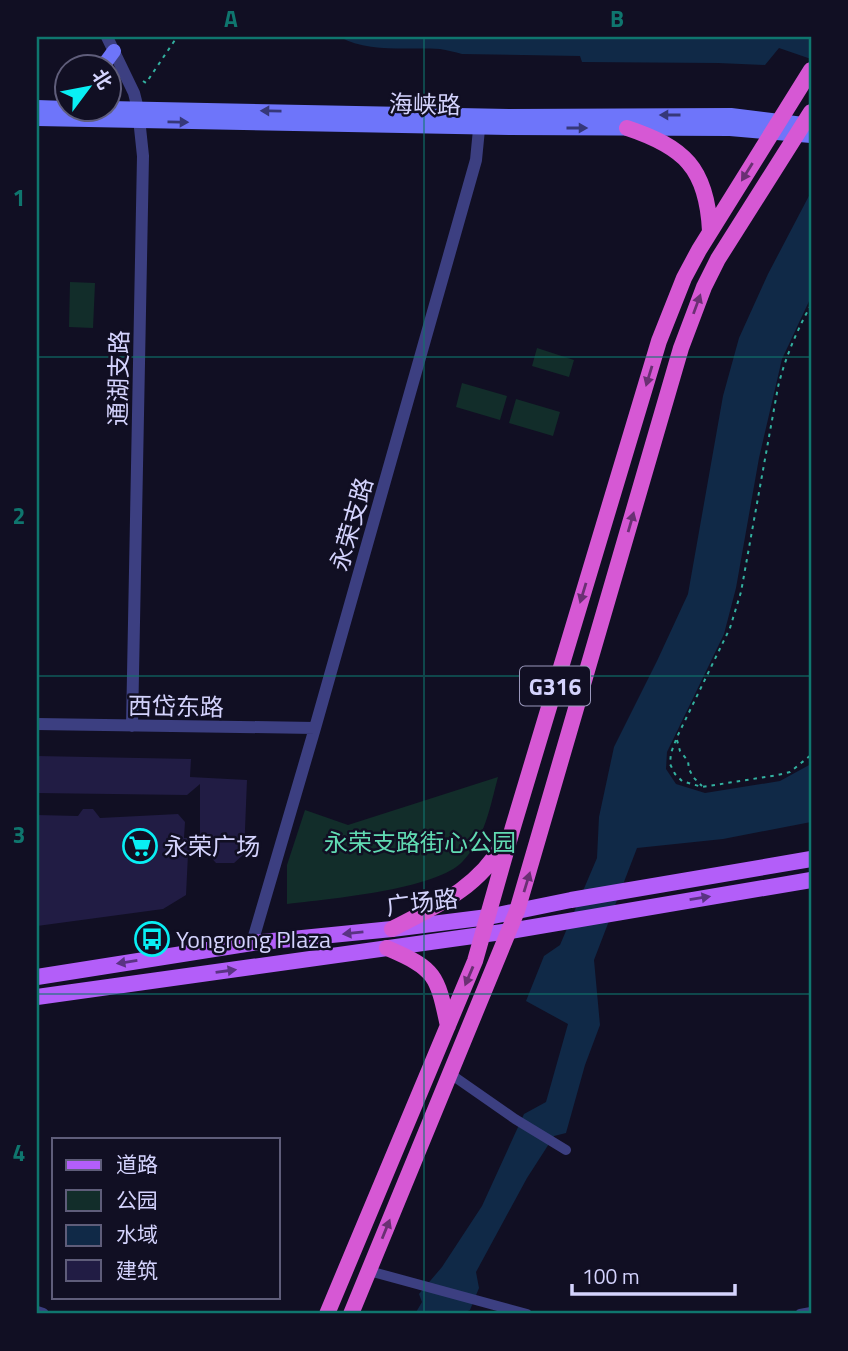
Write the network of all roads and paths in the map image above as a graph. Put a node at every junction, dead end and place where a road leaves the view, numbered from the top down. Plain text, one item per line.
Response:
1 (107, 37) edge
2 (177, 37) edge
3 (114, 51) joint
4 (811, 71) edge
5 (136, 77) dead end
6 (122, 111) edge
7 (138, 115) junction
8 (37, 120) edge
9 (480, 121) junction
10 (807, 126) edge
11 (776, 127) junction
12 (627, 128) junction
13 (710, 231) junction
14 (811, 305) edge
15 (37, 724) edge
16 (132, 726) junction
17 (315, 729) junction
18 (677, 739) junction
19 (811, 755) edge
20 (702, 787) junction
21 (513, 827) junction
22 (811, 859) edge
23 (811, 880) edge
24 (517, 911) junction
25 (488, 917) junction
26 (392, 929) junction
27 (510, 930) junction
28 (482, 934) junction
29 (253, 943) junction
30 (387, 948) junction
31 (37, 977) edge
32 (37, 997) edge
33 (448, 1026) junction
34 (449, 1073) junction
35 (566, 1150) dead end
36 (369, 1271) junction
37 (37, 1312) edge
38 (811, 1312) edge
39 (43, 1314) edge
40 (327, 1314) edge
41 (351, 1314) edge
42 (527, 1314) edge
43 (800, 1314) edge

1 - 3 street, 通湖支路
2 - 5 path
3 - 7 street, 通湖支路
4 - 11 highway, G316
6 - 7 main road, 海峡路
7 - 8 main road, 海峡路
7 - 9 main road, 海峡路
7 - 16 street, 通湖支路
11 -> 9 main road, 海峡路
9 -> 12 main road, 海峡路
9 - 17 street, 永荣支路
10 - 11 main road, 海峡路
24 -> 10 highway, G316
11 - 12 main road, 海峡路
11 -> 13 highway, G316
12 - 13 highway
13 -> 21 highway, G316
14 - 18 path
15 - 16 street, 西岱东路
16 - 17 street, 西岱东路
17 - 29 street, 永荣支路
18 - 20 path
18 - 20 path
19 - 20 path
21 - 25 highway, G316
21 - 26 highway
22 - 24 main road, 广场路
27 -> 23 main road, 广场路
24 - 25 main road, 广场路
24 - 27 highway, G316
25 - 26 main road, 广场路
25 - 28 highway, G316
26 -> 29 main road, 广场路
27 - 28 main road, 广场路
27 - 34 highway, G316
28 - 30 main road, 广场路
28 -> 33 highway, G316
29 -> 31 main road, 广场路
32 -> 30 main road, 广场路
30 - 33 highway
33 - 40 highway, G316
34 - 35 street
36 -> 34 highway, G316
36 - 41 highway, G316
36 - 42 street
37 - 39 street
38 - 43 street

